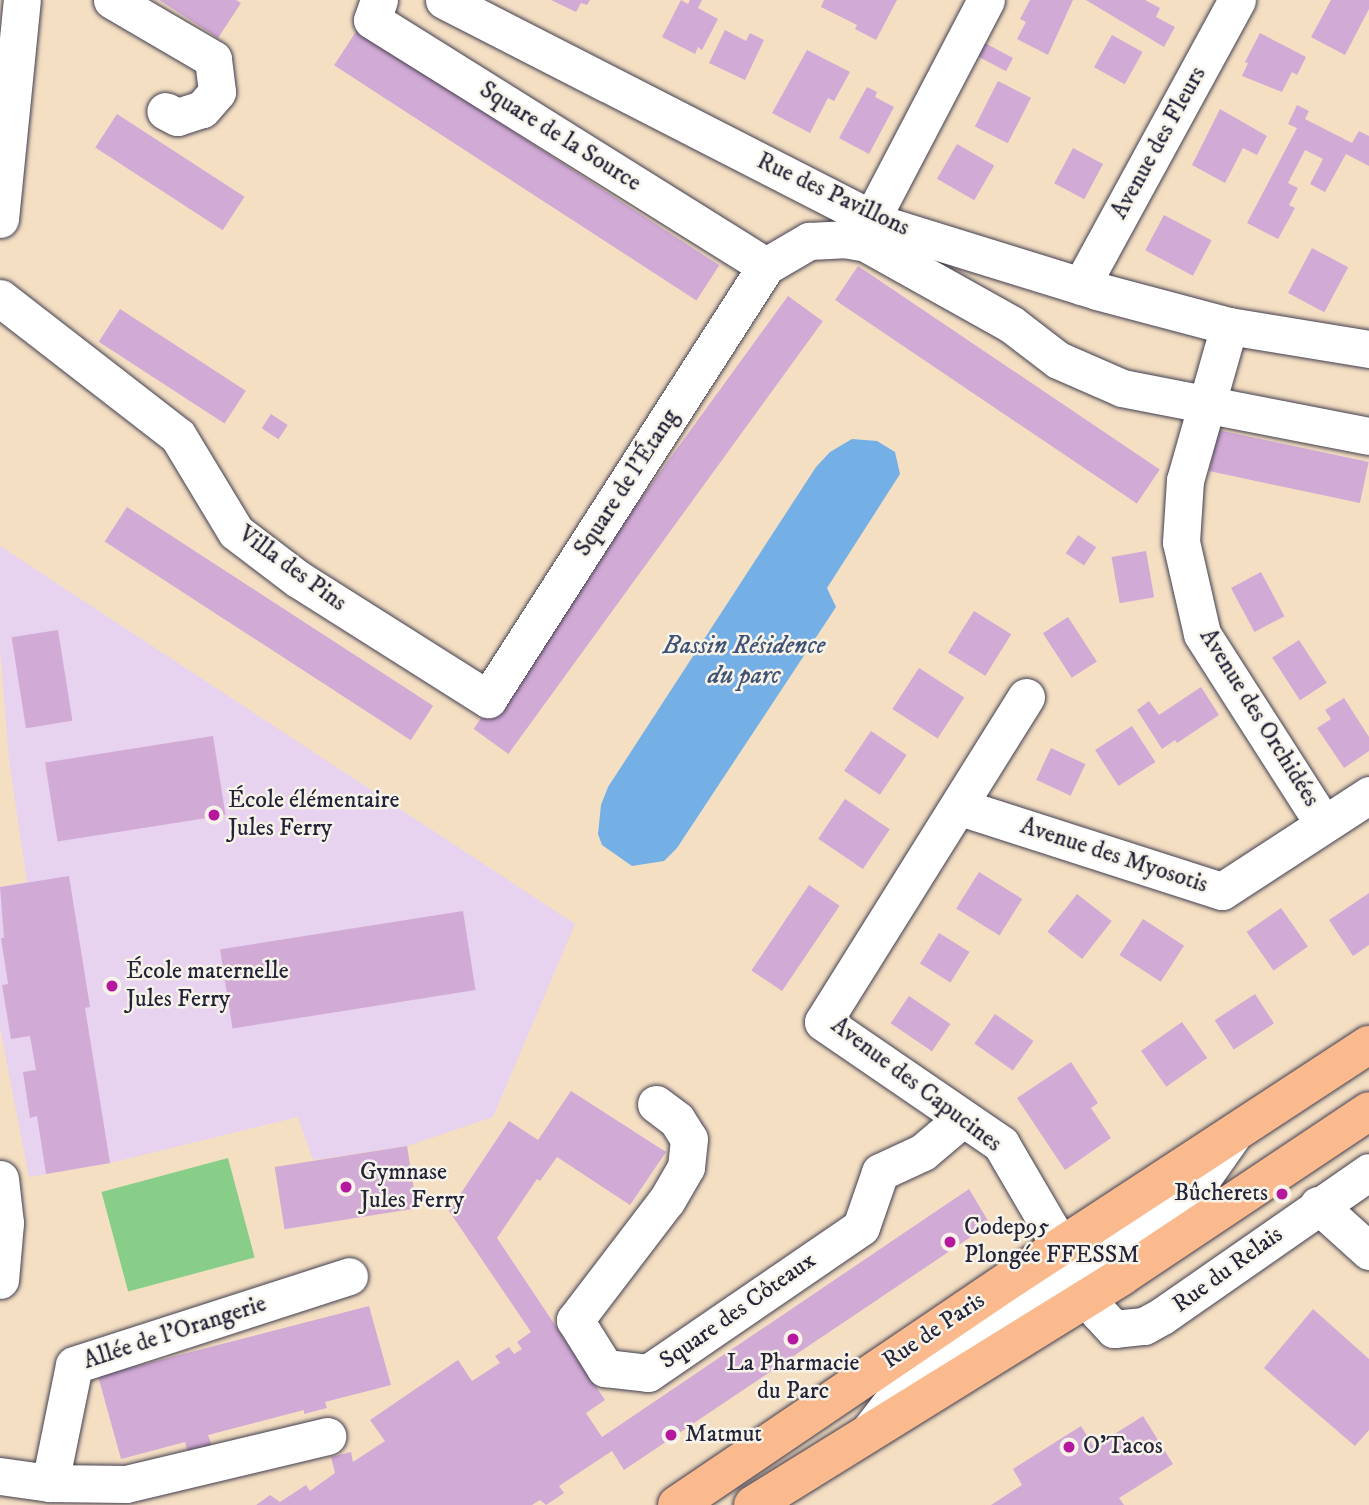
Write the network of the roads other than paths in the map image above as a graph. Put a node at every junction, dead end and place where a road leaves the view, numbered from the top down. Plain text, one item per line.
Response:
1 (22, 0) edge
2 (112, 0) edge
3 (379, 0) edge
4 (444, 0) edge
5 (986, 0) edge
6 (1237, 0) edge
7 (165, 111) dead end
8 (872, 218) junction
9 (0, 219) edge
10 (766, 266) junction
11 (1081, 286) junction
12 (0, 298) edge
13 (1229, 326) junction
14 (1369, 349) edge
15 (1206, 403) junction
16 (1369, 436) edge
17 (1026, 697) dead end
18 (488, 699) joint
19 (1369, 796) edge
20 (960, 807) junction
21 (1324, 823) junction
22 (1369, 1045) edge
23 (656, 1104) dead end
24 (1369, 1111) edge
25 (963, 1118) junction
26 (1369, 1172) edge
27 (0, 1179) edge
28 (1318, 1205) junction
29 (1369, 1251) edge
30 (1073, 1273) junction
31 (349, 1276) dead end
32 (0, 1280) edge
33 (327, 1436) dead end
34 (0, 1476) edge
35 (50, 1483) junction
36 (677, 1505) edge
37 (753, 1505) edge

1 - 9 street
2 - 7 street
3 - 10 street, Square de la Source
4 - 8 street, Rue des Pavillons
5 - 8 street
6 - 11 street, Avenue des Fleurs
8 - 11 street, Rue des Pavillons
10 - 15 street
10 - 18 street, Square de l'Étang
11 - 13 street, Rue des Pavillons
12 - 18 street, Villa des Pins
13 - 14 street, Rue des Pavillons
13 - 15 street, Avenue des Orchidées
15 - 16 street
15 - 21 street, Avenue des Orchidées
17 - 20 street, Avenue des Capucines
19 - 21 street, Avenue des Myosotis
20 - 21 street, Avenue des Myosotis
20 - 25 street, Avenue des Capucines
22 - 30 main road, Rue de Paris
23 - 25 street, Square des Côteaux
24 - 30 main road, Rue de Paris
25 - 30 street, Avenue des Capucines
26 - 28 street, Rue du Relais
27 - 32 street
28 - 29 street
28 - 30 street, Rue du Relais
30 - 36 main road, Rue de Paris
30 - 37 main road, Rue de Paris
31 - 35 street, Allée de l'Orangerie
33 - 35 street
34 - 35 street

